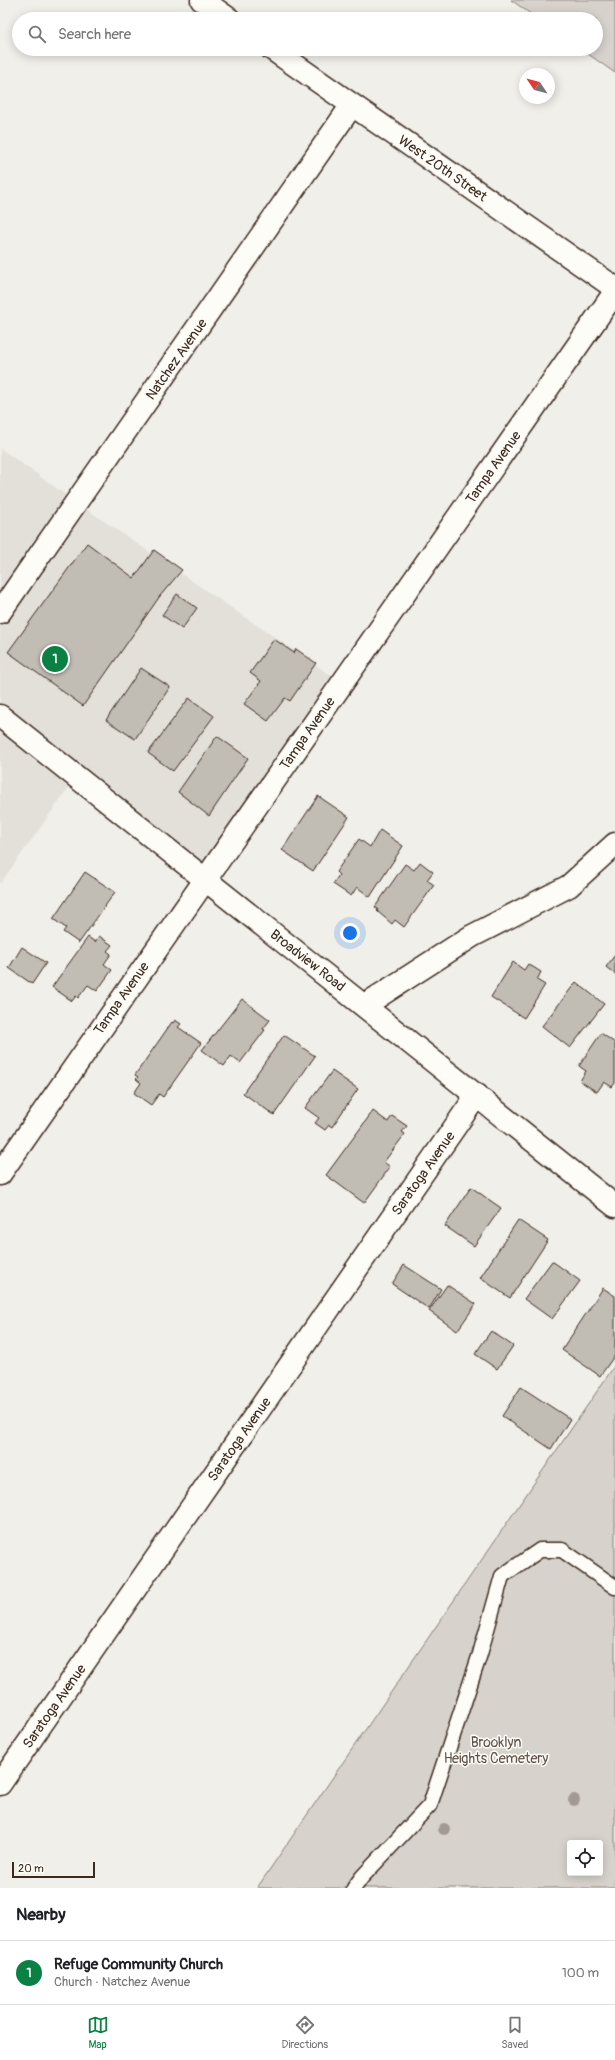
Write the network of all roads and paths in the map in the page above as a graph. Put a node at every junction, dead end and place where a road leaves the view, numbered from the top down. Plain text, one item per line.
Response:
1 (202, 0) edge
2 (219, 12) edge
3 (282, 56) edge
4 (352, 105) junction
5 (615, 288) edge
6 (615, 292) edge
7 (0, 612) edge
8 (0, 716) edge
9 (615, 844) edge
10 (204, 879) junction
11 (365, 1005) junction
12 (477, 1095) junction
13 (0, 1174) edge
14 (615, 1206) edge
15 (615, 1587) edge
16 (0, 1784) edge
17 (354, 1888) edge

1 - 2 street
3 - 4 street, West 20th Street
4 - 5 street, West 20th Street
4 - 7 street, Natchez Avenue
6 - 10 street, Tampa Avenue
8 - 10 street, Broadview Road
9 - 11 street
10 - 11 street, Broadview Road
10 - 13 street, Tampa Avenue
11 - 12 street, Broadview Road
12 - 14 street, Broadview Road
12 - 16 street, Saratoga Avenue
15 - 17 lane

